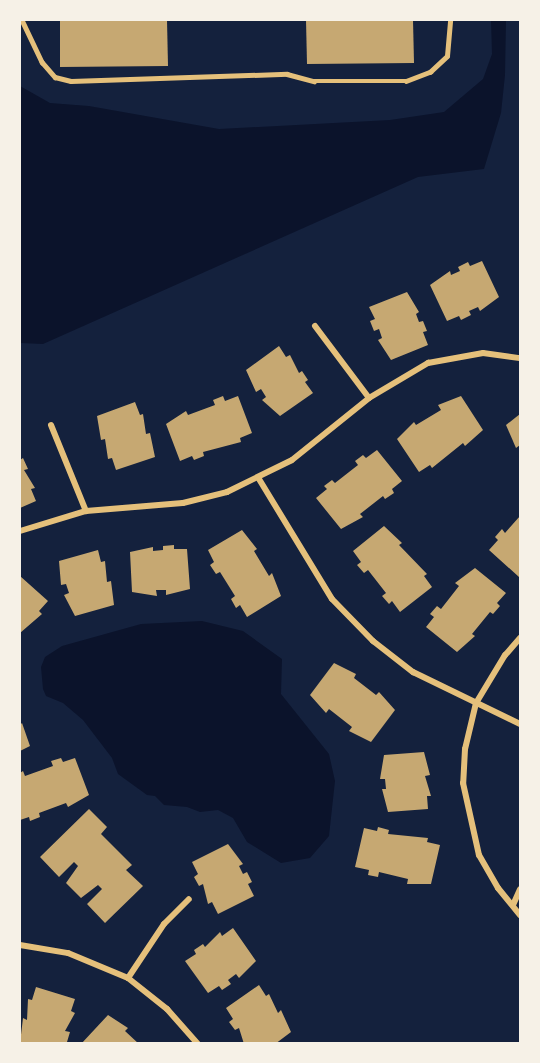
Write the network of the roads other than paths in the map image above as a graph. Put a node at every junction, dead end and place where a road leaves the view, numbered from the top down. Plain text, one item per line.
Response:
1 (22, 20) edge
2 (450, 20) edge
3 (315, 326) dead end
4 (520, 349) edge
5 (519, 357) edge
6 (369, 398) junction
7 (51, 425) dead end
8 (259, 479) junction
9 (87, 512) junction
10 (20, 531) edge
11 (520, 638) edge
12 (476, 703) junction
13 (520, 724) edge
14 (520, 889) edge
15 (189, 899) dead end
16 (513, 905) junction
17 (520, 915) edge
18 (20, 945) edge
19 (128, 978) junction
20 (198, 1044) edge

1 - 2 lane
3 - 6 street
4 - 5 street
5 - 6 street
6 - 8 street
7 - 9 street
8 - 9 street
8 - 12 street
9 - 10 street
11 - 12 street
12 - 13 street
12 - 16 street
14 - 16 street
15 - 19 street
16 - 17 street
18 - 19 street
19 - 20 street

